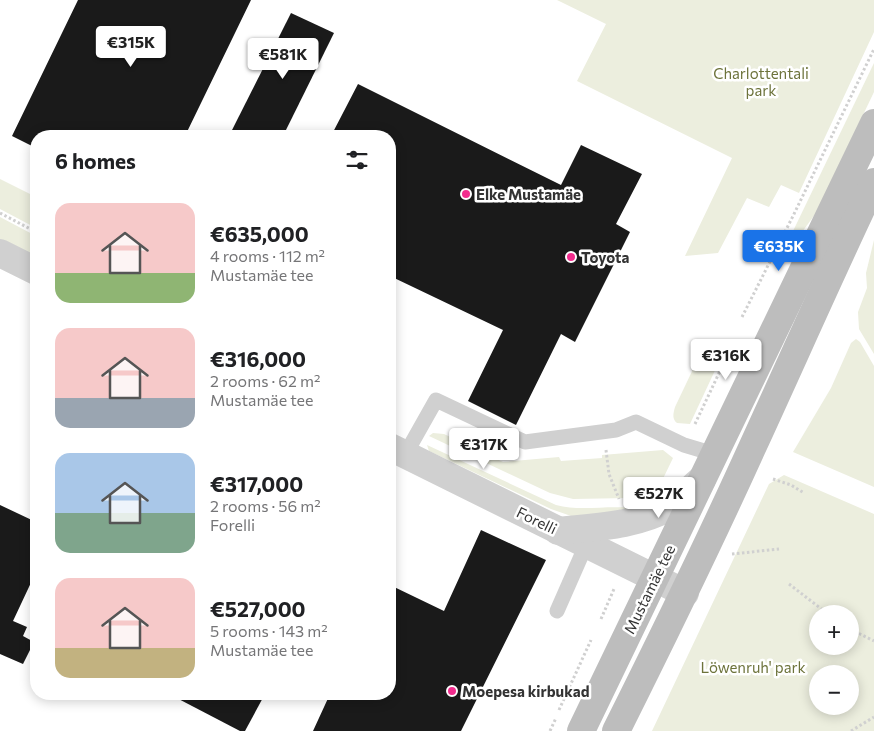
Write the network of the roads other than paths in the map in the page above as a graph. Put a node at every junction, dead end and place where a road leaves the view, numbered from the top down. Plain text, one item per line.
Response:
1 (874, 123) edge
2 (874, 182) edge
3 (0, 253) edge
4 (30, 268) edge
5 (398, 451) edge
6 (714, 454) junction
7 (702, 479) junction
8 (558, 531) junction
9 (586, 545) junction
10 (654, 578) junction
11 (685, 593) junction
12 (556, 611) dead end
13 (581, 731) edge
14 (616, 731) edge

1 - 6 main road, Mustamäe tee
2 - 11 main road
3 - 4 street
5 - 6 lane
5 - 8 street, Forelli
6 - 7 main road, Mustamäe tee
7 - 8 street
7 - 10 main road, Mustamäe tee
8 - 9 street, Forelli
9 - 10 street, Forelli
9 - 12 lane
10 - 11 street, Forelli
10 - 13 main road, Mustamäe tee
11 - 14 main road

